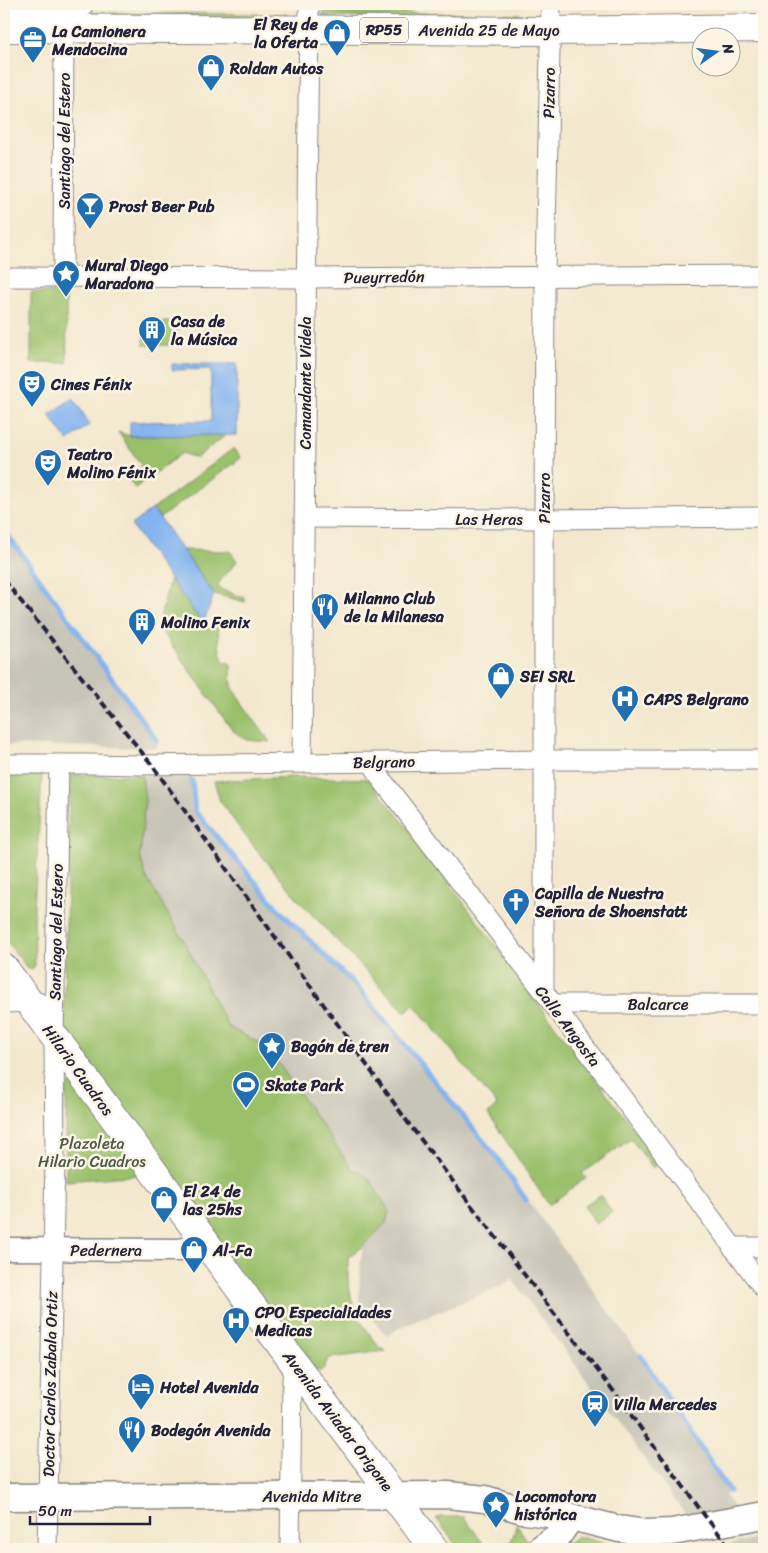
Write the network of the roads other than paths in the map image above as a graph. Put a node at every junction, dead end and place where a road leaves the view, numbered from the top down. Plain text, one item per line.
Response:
1 (4, 4) edge
2 (79, 4) edge
3 (551, 4) edge
4 (64, 12) edge
5 (309, 16) edge
6 (4, 28) edge
7 (764, 28) edge
8 (550, 31) junction
9 (546, 276) junction
10 (764, 276) edge
11 (4, 277) edge
12 (63, 277) junction
13 (306, 278) junction
14 (764, 517) edge
15 (304, 518) junction
16 (544, 519) junction
17 (544, 760) junction
18 (764, 760) edge
19 (302, 763) junction
20 (372, 763) junction
21 (4, 764) edge
22 (59, 764) junction
23 (4, 968) edge
24 (548, 998) junction
25 (30, 1002) edge
26 (764, 1004) edge
27 (54, 1038) junction
28 (207, 1244) junction
29 (732, 1247) junction
30 (764, 1247) edge
31 (4, 1250) edge
32 (53, 1250) junction
33 (764, 1289) edge
34 (294, 1364) junction
35 (291, 1496) junction
36 (394, 1496) junction
37 (4, 1497) edge
38 (47, 1497) junction
39 (764, 1515) edge
40 (571, 1518) junction
41 (47, 1549) edge
42 (290, 1549) edge
43 (434, 1549) edge
44 (540, 1549) edge

1 - 4 main road, Avenida 25 de Mayo / RP55
2 - 4 main road, Avenida 25 de Mayo / RP55
3 - 8 street, Pizarro
4 - 5 main road, Avenida 25 de Mayo / RP55
4 - 6 main road, Avenida 25 de Mayo / RP55
4 - 12 street, Santiago del Estero
5 - 8 main road, Avenida 25 de Mayo / RP55
5 - 13 street, Comandante Videla
7 - 8 main road, Avenida 25 de Mayo / RP55
8 - 9 street, Pizarro
9 - 10 street, Pueyrredón
9 - 13 street, Pueyrredón
9 - 16 street, Pizarro
11 - 12 street, Pueyrredón
12 - 13 street, Pueyrredón
13 - 15 street, Comandante Videla
14 - 16 street, Las Heras
15 - 16 street, Las Heras
15 - 19 street, Comandante Videla
16 - 17 street, Pizarro
17 - 18 street, Belgrano
17 - 20 street, Belgrano
17 - 24 street, Pizarro
19 - 20 street, Belgrano
19 - 22 street, Belgrano
20 - 24 street, Calle Angosta
21 - 22 street, Belgrano
22 - 25 street, Santiago del Estero
23 - 25 main road, Hilario Cuadros
24 - 26 street, Balcarce
24 - 29 street, Calle Angosta
25 - 27 main road, Hilario Cuadros
27 - 28 main road, Hilario Cuadros
27 - 32 street
28 - 32 street, Pedernera
28 - 34 main road, Avenida Aviador Origone
29 - 30 street
29 - 33 street, Calle Angosta
31 - 32 street, Pedernera
32 - 38 street, Doctor Carlos Zabala Ortiz
34 - 35 street
34 - 36 main road, Avenida Aviador Origone
35 - 36 main road, Avenida Mitre
35 - 38 main road, Avenida Mitre
35 - 42 street
36 - 40 main road, Avenida Mitre
36 - 43 main road, Avenida Aviador Origone
37 - 38 main road, Avenida Mitre
38 - 41 street, Doctor Carlos Zabala Ortiz
39 - 40 main road, Avenida Mitre
40 - 44 main road

